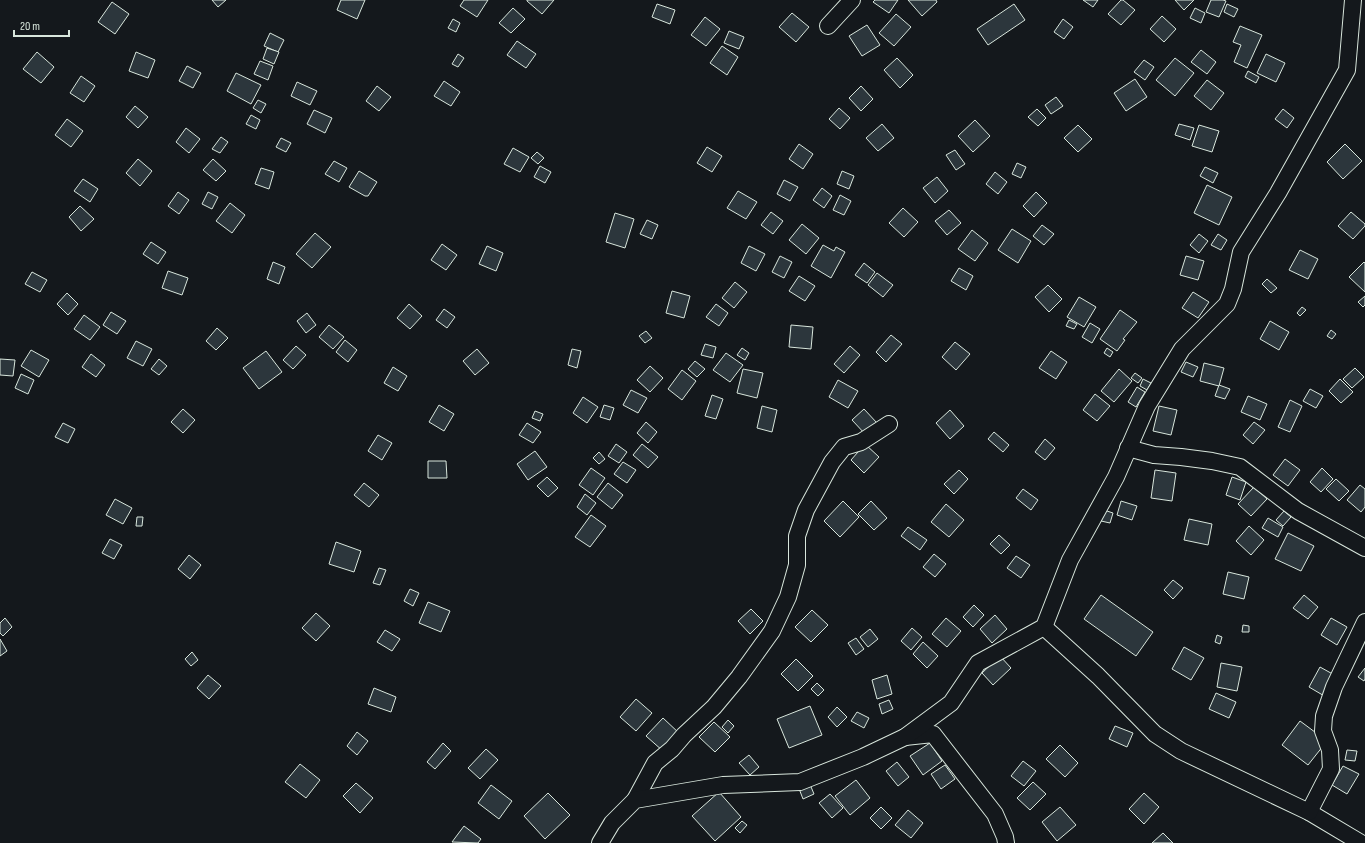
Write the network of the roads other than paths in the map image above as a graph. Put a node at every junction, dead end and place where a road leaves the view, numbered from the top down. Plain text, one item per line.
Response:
1 (852, 0) edge
2 (1353, 0) edge
3 (828, 26) dead end
4 (889, 424) dead end
5 (1128, 448) junction
6 (1365, 548) edge
7 (1365, 622) edge
8 (1044, 627) junction
9 (905, 737) junction
10 (635, 800) junction
11 (1309, 812) junction
12 (600, 843) edge
13 (1006, 843) edge
14 (1361, 843) edge

1 - 3 street
2 - 5 street
4 - 10 street
5 - 6 street
5 - 8 street
7 - 11 street
8 - 9 street
8 - 11 street
9 - 10 street
9 - 13 street
10 - 12 street
11 - 14 street

